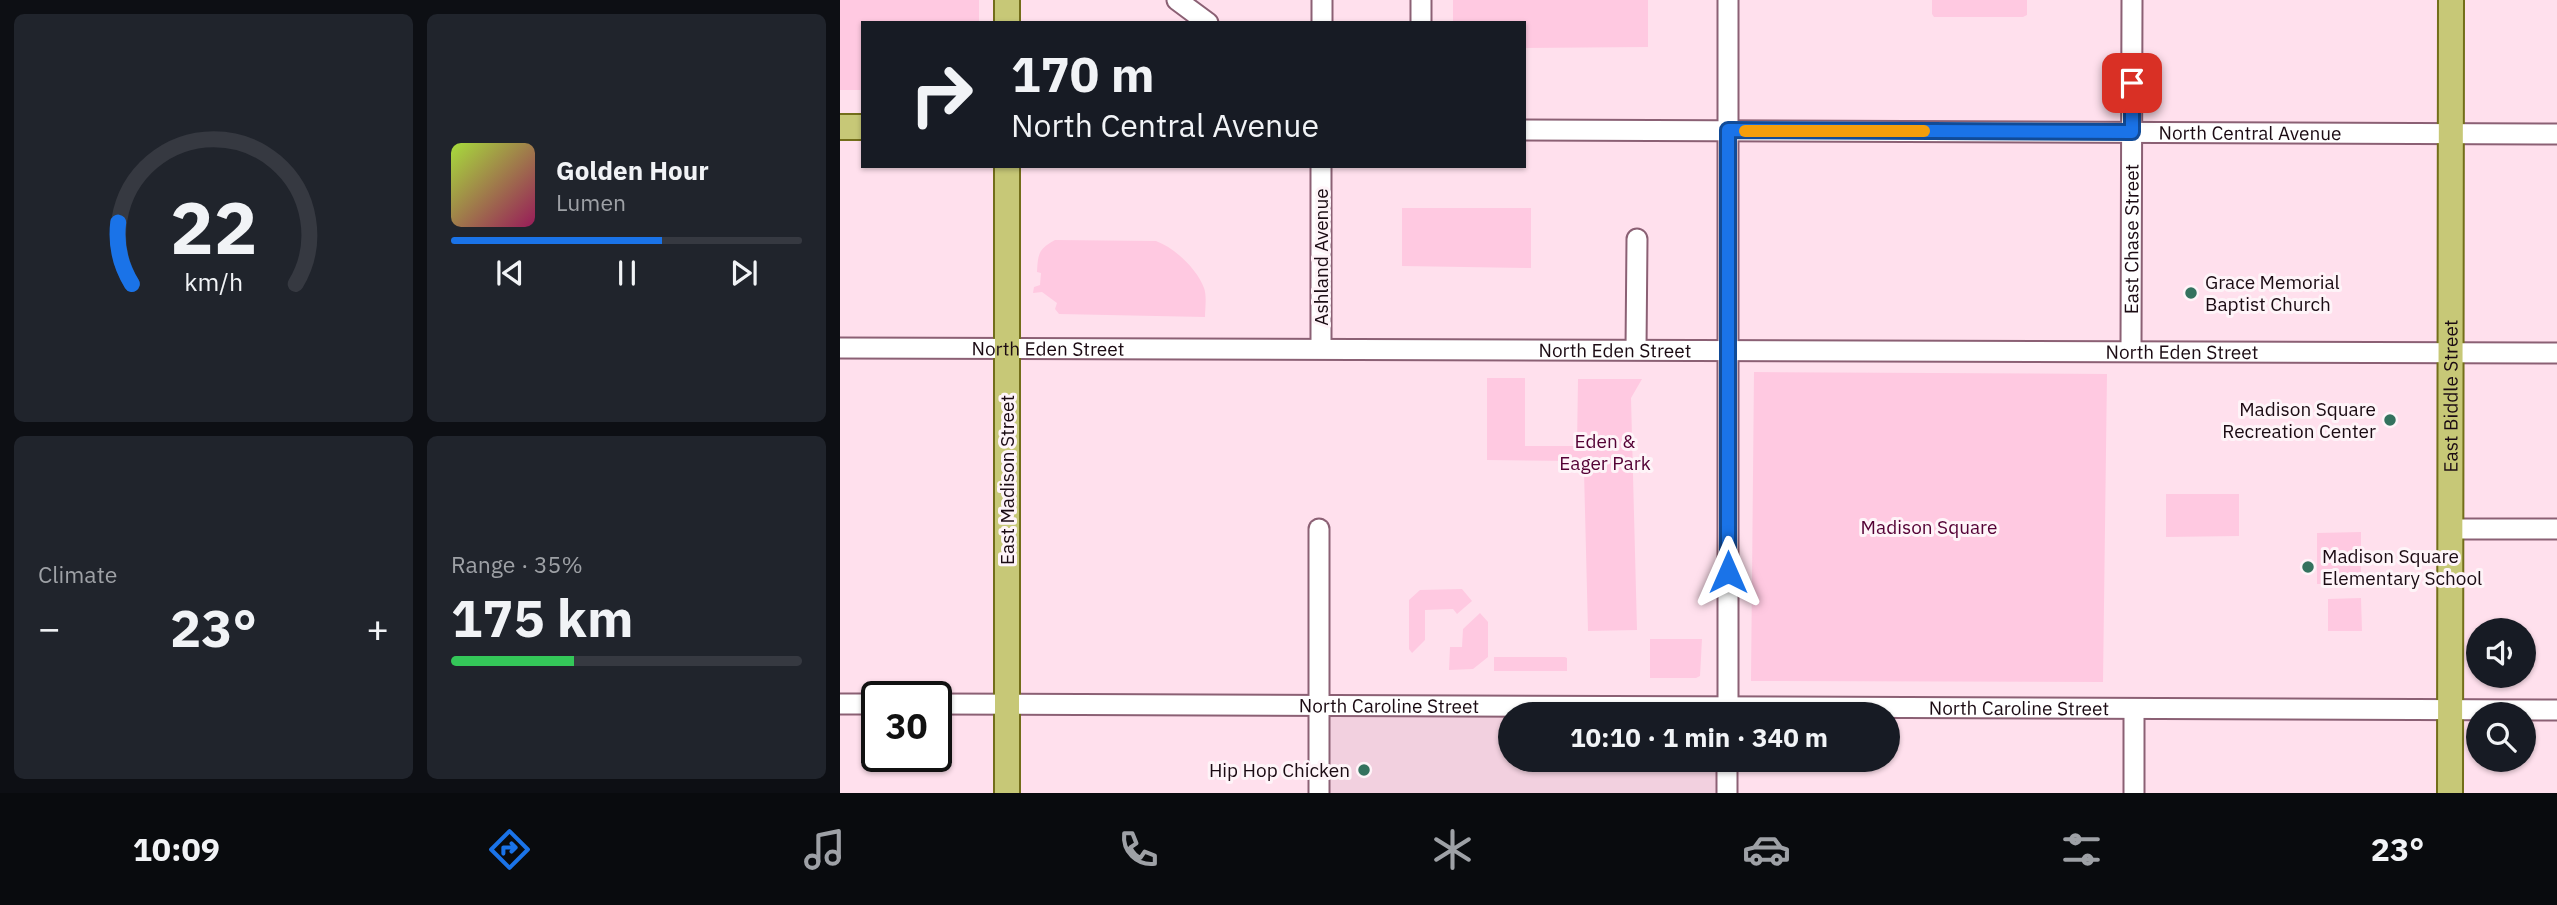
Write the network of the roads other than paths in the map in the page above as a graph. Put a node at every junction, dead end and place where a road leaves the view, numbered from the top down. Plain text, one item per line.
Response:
1 (1007, 0) edge
2 (1177, 0) edge
3 (1322, 0) edge
4 (1421, 0) edge
5 (1728, 0) edge
6 (2132, 0) edge
7 (2451, 0) edge
8 (1007, 21) edge
9 (1205, 21) edge
10 (1322, 21) edge
11 (1421, 21) edge
12 (840, 127) edge
13 (861, 127) edge
14 (1526, 130) edge
15 (1728, 130) junction
16 (2132, 132) junction
17 (2451, 133) junction
18 (2557, 134) edge
19 (1007, 168) edge
20 (1321, 168) edge
21 (1637, 239) dead end
22 (840, 348) edge
23 (1007, 348) junction
24 (1321, 348) junction
25 (1636, 349) junction
26 (1728, 349) junction
27 (2131, 351) junction
28 (2450, 353) junction
29 (2557, 353) edge
30 (1319, 529) dead end
31 (2557, 529) edge
32 (2450, 530) junction
33 (1728, 702) edge
34 (840, 704) edge
35 (861, 704) edge
36 (952, 704) edge
37 (1007, 704) junction
38 (1319, 705) junction
39 (1498, 707) edge
40 (2134, 709) junction
41 (1900, 710) edge
42 (2449, 710) junction
43 (2557, 710) edge
44 (1727, 772) edge
45 (1007, 793) edge
46 (1319, 793) edge
47 (1727, 793) edge
48 (2134, 793) edge
49 (2450, 793) edge

1 - 8 main road
2 - 9 street
3 - 10 street
4 - 11 street
5 - 15 street
6 - 16 street, East Chase Street
7 - 17 main road, East Biddle Street
12 - 13 main road
14 - 15 street, North Central Avenue
15 - 16 street, North Central Avenue
15 - 26 street
16 - 17 street, North Central Avenue
16 - 27 street, East Chase Street
17 - 18 street, North Central Avenue
17 - 28 main road, East Biddle Street
19 - 23 main road, East Madison Street
20 - 24 street, Ashland Avenue
21 - 25 street
22 - 23 street, North Eden Street
23 - 24 street, North Eden Street
23 - 37 main road, East Madison Street
24 - 25 street, North Eden Street
25 - 26 street, North Eden Street
26 - 27 street, North Eden Street
26 - 33 street
27 - 28 street, North Eden Street
28 - 29 street, North Eden Street
28 - 32 main road, East Biddle Street
30 - 38 street
31 - 32 street
32 - 42 main road, East Biddle Street
34 - 35 street
36 - 37 street, North Caroline Street
37 - 38 street, North Caroline Street
37 - 45 main road, East Madison Street
38 - 39 street, North Caroline Street
38 - 46 street
40 - 41 street, North Caroline Street
40 - 42 street, North Caroline Street
40 - 48 street
42 - 43 street, North Caroline Street
42 - 49 main road, East Biddle Street
44 - 47 street

